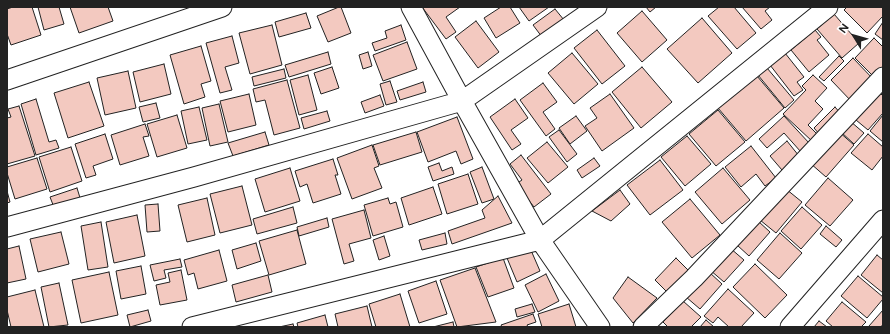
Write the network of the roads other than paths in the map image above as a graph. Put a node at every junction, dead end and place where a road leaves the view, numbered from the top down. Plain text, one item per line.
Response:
1 (222, 7) edge
2 (411, 7) edge
3 (597, 7) edge
4 (828, 7) edge
5 (883, 77) edge
6 (7, 80) edge
7 (462, 101) junction
8 (883, 220) edge
9 (7, 227) edge
10 (540, 240) junction
11 (192, 327) edge
12 (600, 327) edge
13 (643, 327) edge
14 (790, 327) edge

1 - 6 street
2 - 7 street
3 - 7 street
4 - 10 street
5 - 13 street
7 - 9 street
7 - 10 street
8 - 14 street
10 - 11 street
10 - 12 street

